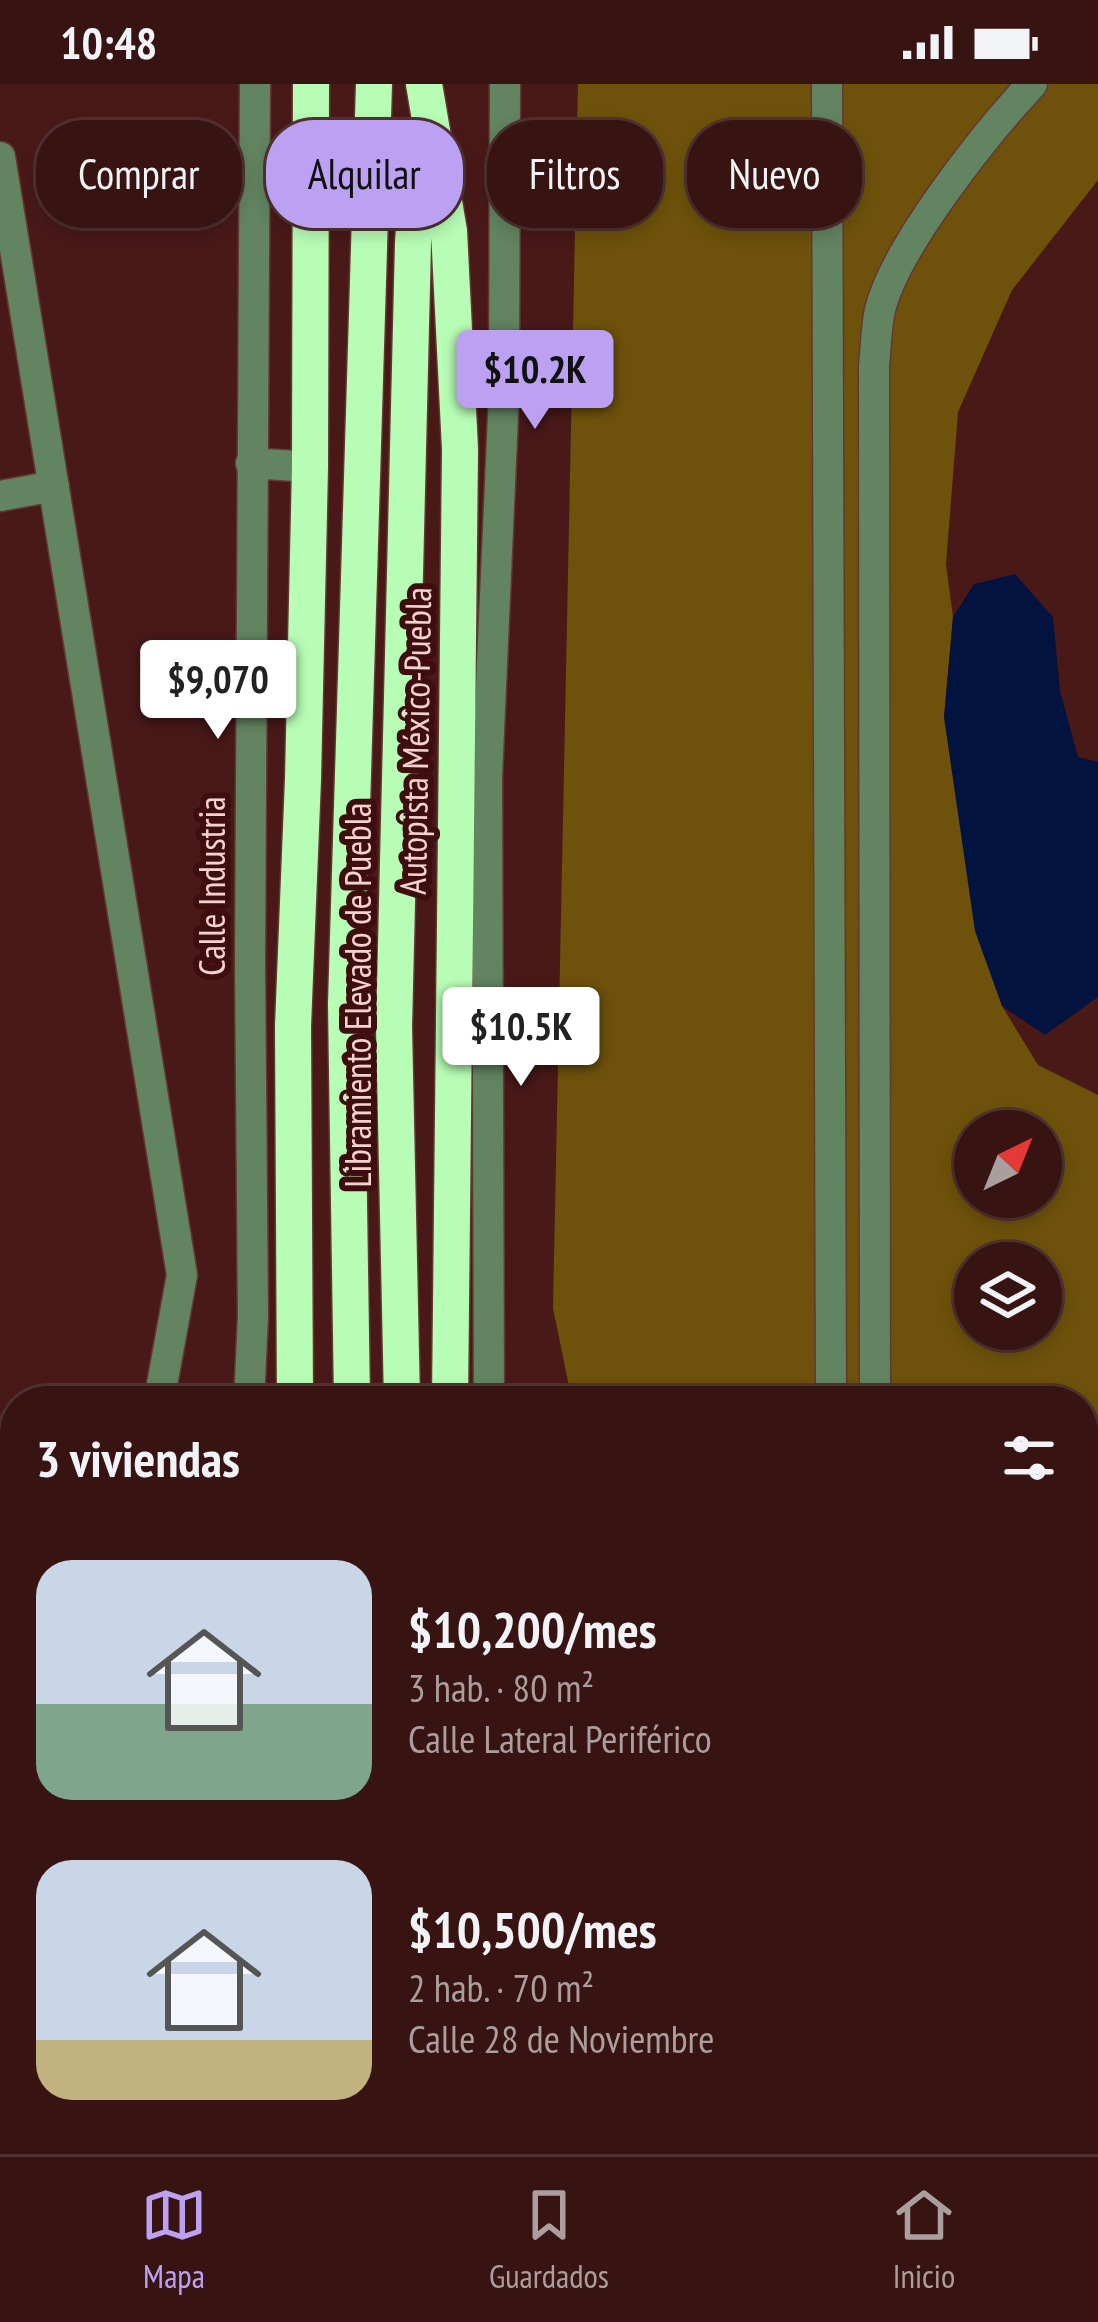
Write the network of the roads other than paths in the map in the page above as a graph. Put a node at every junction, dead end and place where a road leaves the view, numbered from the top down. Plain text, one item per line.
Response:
1 (254, 84) edge
2 (311, 84) edge
3 (505, 84) edge
4 (827, 84) edge
5 (1032, 84) edge
6 (424, 85) edge
7 (374, 87) edge
8 (0, 157) edge
9 (251, 464) junction
10 (310, 466) junction
11 (54, 486) junction
12 (0, 496) edge
13 (472, 776) junction
14 (162, 1386) edge
15 (251, 1386) edge
16 (295, 1386) edge
17 (352, 1386) edge
18 (402, 1386) edge
19 (450, 1386) edge
20 (489, 1386) edge
21 (831, 1386) edge
22 (875, 1386) edge

1 - 9 street, Calle Industria
2 - 10 highway
3 - 13 street
4 - 21 street
5 - 22 street
6 - 13 highway, Autopista México-Puebla
6 - 18 highway, Libramiento Elevado de Puebla
7 - 17 highway, Libramiento Elevado de Puebla
8 - 11 street
9 - 10 street
9 - 15 street, Calle Industria
10 - 16 highway
11 - 12 street
11 - 14 street
13 - 19 highway, Autopista México-Puebla
13 - 20 street

